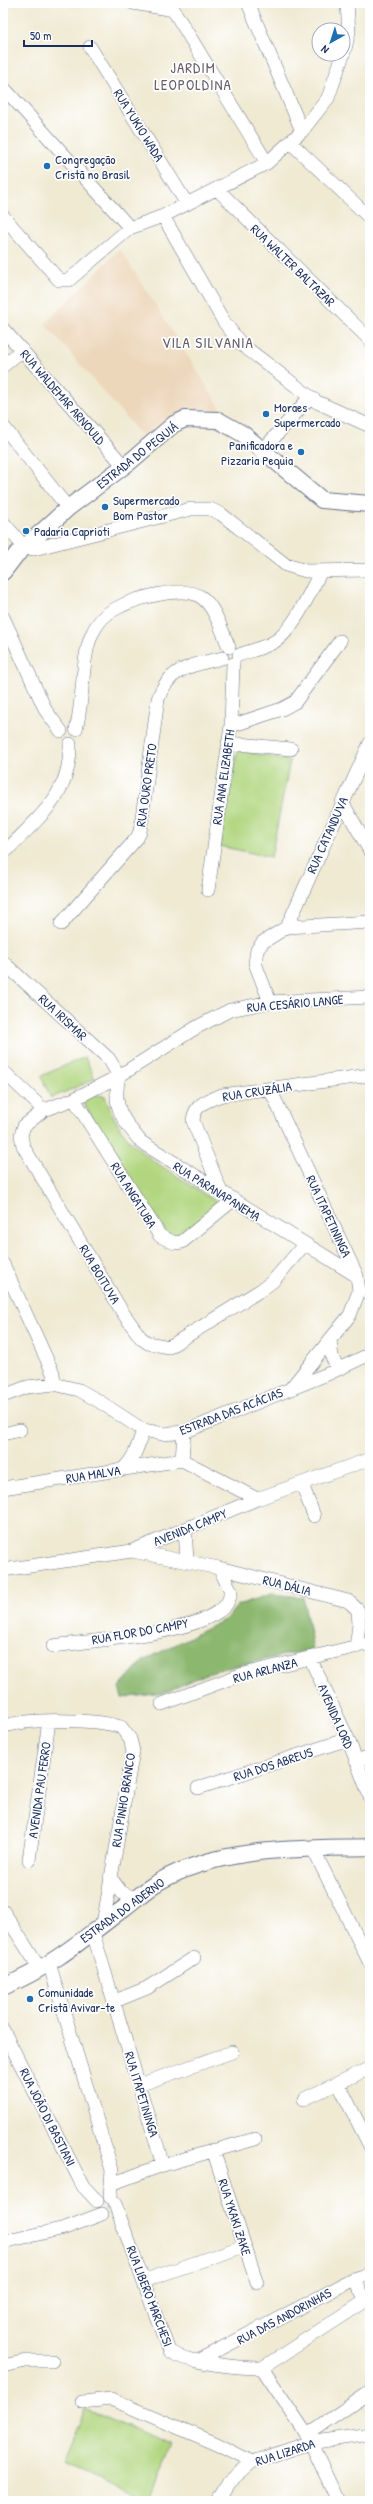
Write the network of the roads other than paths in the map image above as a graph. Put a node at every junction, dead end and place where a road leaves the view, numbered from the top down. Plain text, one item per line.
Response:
1 (133, 3) edge
2 (248, 3) edge
3 (347, 3) edge
4 (171, 6) edge
5 (90, 47) dead end
6 (3, 87) edge
7 (302, 131) junction
8 (291, 143) junction
9 (267, 163) junction
10 (217, 189) junction
11 (187, 204) junction
12 (3, 216) edge
13 (163, 216) junction
14 (370, 218) edge
15 (130, 228) junction
16 (3, 329) edge
17 (370, 340) edge
18 (22, 350) junction
19 (3, 366) edge
20 (310, 397) junction
21 (3, 426) edge
22 (370, 426) edge
23 (263, 450) junction
24 (124, 466) junction
25 (370, 504) edge
26 (68, 508) junction
27 (3, 522) edge
28 (25, 548) junction
29 (370, 570) edge
30 (321, 571) junction
31 (3, 572) edge
32 (3, 617) edge
33 (340, 641) dead end
34 (230, 656) junction
35 (230, 726) junction
36 (76, 729) junction
37 (61, 731) junction
38 (228, 743) junction
39 (370, 743) edge
40 (70, 744) junction
41 (291, 749) dead end
42 (342, 802) junction
43 (370, 851) edge
44 (3, 854) edge
45 (208, 890) dead end
46 (370, 922) edge
47 (61, 924) dead end
48 (287, 927) junction
49 (3, 962) edge
50 (370, 997) edge
51 (270, 1002) junction
52 (3, 1071) edge
53 (370, 1075) edge
54 (119, 1076) junction
55 (270, 1089) junction
56 (74, 1099) junction
57 (44, 1110) junction
58 (206, 1156) junction
59 (190, 1174) junction
60 (221, 1192) junction
61 (233, 1200) junction
62 (304, 1245) junction
63 (3, 1264) edge
64 (357, 1276) junction
65 (330, 1341) junction
66 (370, 1354) edge
67 (338, 1370) junction
68 (54, 1384) junction
69 (291, 1388) junction
70 (3, 1396) edge
71 (20, 1430) dead end
72 (143, 1430) junction
73 (184, 1432) junction
74 (3, 1434) edge
75 (370, 1459) edge
76 (182, 1460) junction
77 (122, 1470) junction
78 (302, 1484) junction
79 (3, 1488) edge
80 (257, 1499) junction
81 (314, 1516) dead end
82 (185, 1529) junction
83 (132, 1550) junction
84 (187, 1561) junction
85 (219, 1568) junction
86 (3, 1570) edge
87 (370, 1643) edge
88 (53, 1646) dead end
89 (356, 1646) junction
90 (310, 1658) junction
91 (162, 1704) dead end
92 (49, 1721) junction
93 (3, 1727) edge
94 (348, 1739) junction
95 (370, 1756) edge
96 (356, 1761) junction
97 (198, 1788) dead end
98 (370, 1797) edge
99 (370, 1847) edge
100 (313, 1849) junction
101 (29, 1860) dead end
102 (110, 1877) junction
103 (136, 1899) junction
104 (3, 1911) edge
105 (98, 1929) junction
106 (194, 1958) dead end
107 (370, 1963) edge
108 (45, 1966) junction
109 (3, 1987) edge
110 (115, 2001) junction
111 (3, 2030) edge
112 (232, 2052) dead end
113 (370, 2068) edge
114 (338, 2083) junction
115 (139, 2084) junction
116 (304, 2099) dead end
117 (255, 2139) dead end
118 (370, 2146) edge
119 (213, 2150) junction
120 (163, 2165) junction
121 (112, 2195) junction
122 (97, 2201) junction
123 (102, 2214) junction
124 (3, 2242) edge
125 (244, 2246) junction
126 (370, 2274) edge
127 (354, 2279) junction
128 (144, 2281) junction
129 (257, 2283) dead end
130 (368, 2300) edge
131 (199, 2360) junction
132 (52, 2361) dead end
133 (3, 2366) edge
134 (262, 2368) junction
135 (370, 2392) edge
136 (82, 2402) dead end
137 (370, 2434) edge
138 (308, 2439) junction
139 (252, 2462) junction
140 (217, 2501) edge
141 (338, 2501) edge

1 - 4 street
2 - 7 street
3 - 7 street
4 - 9 street
5 - 11 street, RUA YUKIO WADA
6 - 15 street
7 - 8 street
8 - 9 street
8 - 14 street
9 - 10 street
10 - 11 street
10 - 17 street, RUA WALTER BALTAZAR
11 - 13 street
12 - 15 street
13 - 15 street
13 - 20 street
16 - 18 street, RUA WALDEMAR ARNOULD
18 - 19 street
18 - 24 street, RUA WALDEMAR ARNOULD
20 - 22 street
20 - 23 street
21 - 26 street
23 - 24 main road, ESTRADA DO PEQUIÁ
23 - 25 main road, ESTRADA DO PEQUIÁ
24 - 26 main road, ESTRADA DO PEQUIÁ
26 - 28 main road, ESTRADA DO PEQUIÁ
27 - 28 street
28 - 30 street
28 - 31 main road, ESTRADA DO PEQUIÁ
29 - 30 street
30 - 34 street, RUA OURO PRETO
32 - 37 street
33 - 35 street
34 - 35 street, RUA ANA ELIZABETH
34 - 36 street
34 - 47 street, RUA OURO PRETO
35 - 38 street, RUA ANA ELIZABETH
36 - 37 street
36 - 40 street
37 - 40 street
38 - 41 street
38 - 45 street, RUA ANA ELIZABETH
39 - 42 street, RUA CATANDUVA
40 - 44 street
42 - 43 street
42 - 48 street, RUA CATANDUVA
46 - 48 street
48 - 51 street
49 - 54 street, RUA IRISMAR
50 - 51 street, RUA CESÁRIO LANGE
51 - 54 street, RUA CESÁRIO LANGE
52 - 57 street
53 - 55 street, RUA CRUZÁLIA
54 - 56 street, RUA BOITUVA
54 - 59 street, RUA PARANAPANEMA
55 - 58 street, RUA CRUZÁLIA
55 - 64 street, RUA ITAPETININGA
56 - 57 street, RUA BOITUVA
56 - 61 street, RUA ANGATUBA
57 - 62 street, RUA BOITUVA
58 - 59 street
58 - 60 street, RUA CRUZÁLIA
59 - 60 street, RUA PARANAPANEMA
60 - 61 street, RUA PARANAPANEMA
61 - 62 street, RUA PARANAPANEMA
62 - 64 street, RUA PARANAPANEMA
63 - 68 street
64 - 65 street, RUA ITAPETININGA
65 - 67 street
65 - 69 street, RUA ITAPETININGA
66 - 67 street, ESTRADA DAS ACÁCIAS
67 - 69 street, ESTRADA DAS ACÁCIAS
68 - 70 street, ESTRADA DAS ACÁCIAS
68 - 72 street, ESTRADA DAS ACÁCIAS
69 - 73 street, ESTRADA DAS ACÁCIAS
71 - 74 street
72 - 73 street, ESTRADA DAS ACÁCIAS
72 - 77 street
73 - 76 street
75 - 78 street, AVENIDA CAMPY
76 - 77 street, RUA MALVA
76 - 80 street
77 - 79 street, RUA MALVA
78 - 80 street, AVENIDA CAMPY
78 - 81 street
80 - 82 street, AVENIDA CAMPY
82 - 83 street, AVENIDA CAMPY
82 - 84 street
83 - 84 street, RUA DÁLIA
83 - 86 street, AVENIDA CAMPY
84 - 85 street, RUA DÁLIA
85 - 88 street, RUA FLOR DO CAMPY
85 - 89 street, RUA DÁLIA
87 - 89 street, RUA ARLANZA
89 - 90 street, RUA ARLANZA
90 - 91 street, RUA ARLANZA
90 - 94 street, AVENIDA LORD
92 - 93 street, RUA PINHO BRANCO
92 - 101 street, AVENIDA PAU FERRO
92 - 102 street, RUA PINHO BRANCO
94 - 96 street, AVENIDA LORD
94 - 97 street, RUA DOS ABREUS
95 - 96 street
96 - 98 street, AVENIDA LORD
99 - 100 main road, ESTRADA DO ADERNO
100 - 103 main road, ESTRADA DO ADERNO
100 - 107 street
102 - 103 street
102 - 105 street, RUA PINHO BRANCO
103 - 105 main road, ESTRADA DO ADERNO
104 - 108 street, RUA LIBERO MARCHESI
105 - 108 main road, ESTRADA DO ADERNO
105 - 110 street, RUA ITAPETININGA
106 - 110 street
108 - 109 main road, ESTRADA DO ADERNO
108 - 121 street, RUA LIBERO MARCHESI
110 - 115 street, RUA ITAPETININGA
111 - 122 street, RUA JOÃO DI BASTIANI
112 - 115 street
113 - 114 street
114 - 116 street
114 - 118 street
115 - 120 street, RUA ITAPETININGA
117 - 119 street
119 - 120 street
119 - 125 street, RUA YKAKI ZAKE
120 - 121 street
121 - 122 street
121 - 123 street
121 - 128 street, RUA LIBERO MARCHESI
122 - 123 street
123 - 124 street
125 - 128 street
125 - 129 street, RUA YKAKI ZAKE
126 - 127 street, RUA DAS ANDORINHAS
127 - 130 street
127 - 131 street, RUA DAS ANDORINHAS
128 - 131 street, RUA LIBERO MARCHESI
130 - 134 street
131 - 134 street, RUA LIBERO MARCHESI
132 - 133 street
134 - 138 street
135 - 138 street
136 - 139 street
137 - 138 street, RUA LIZARDA
138 - 139 street, RUA LIZARDA
138 - 141 street
139 - 140 street, RUA LIZARDA

